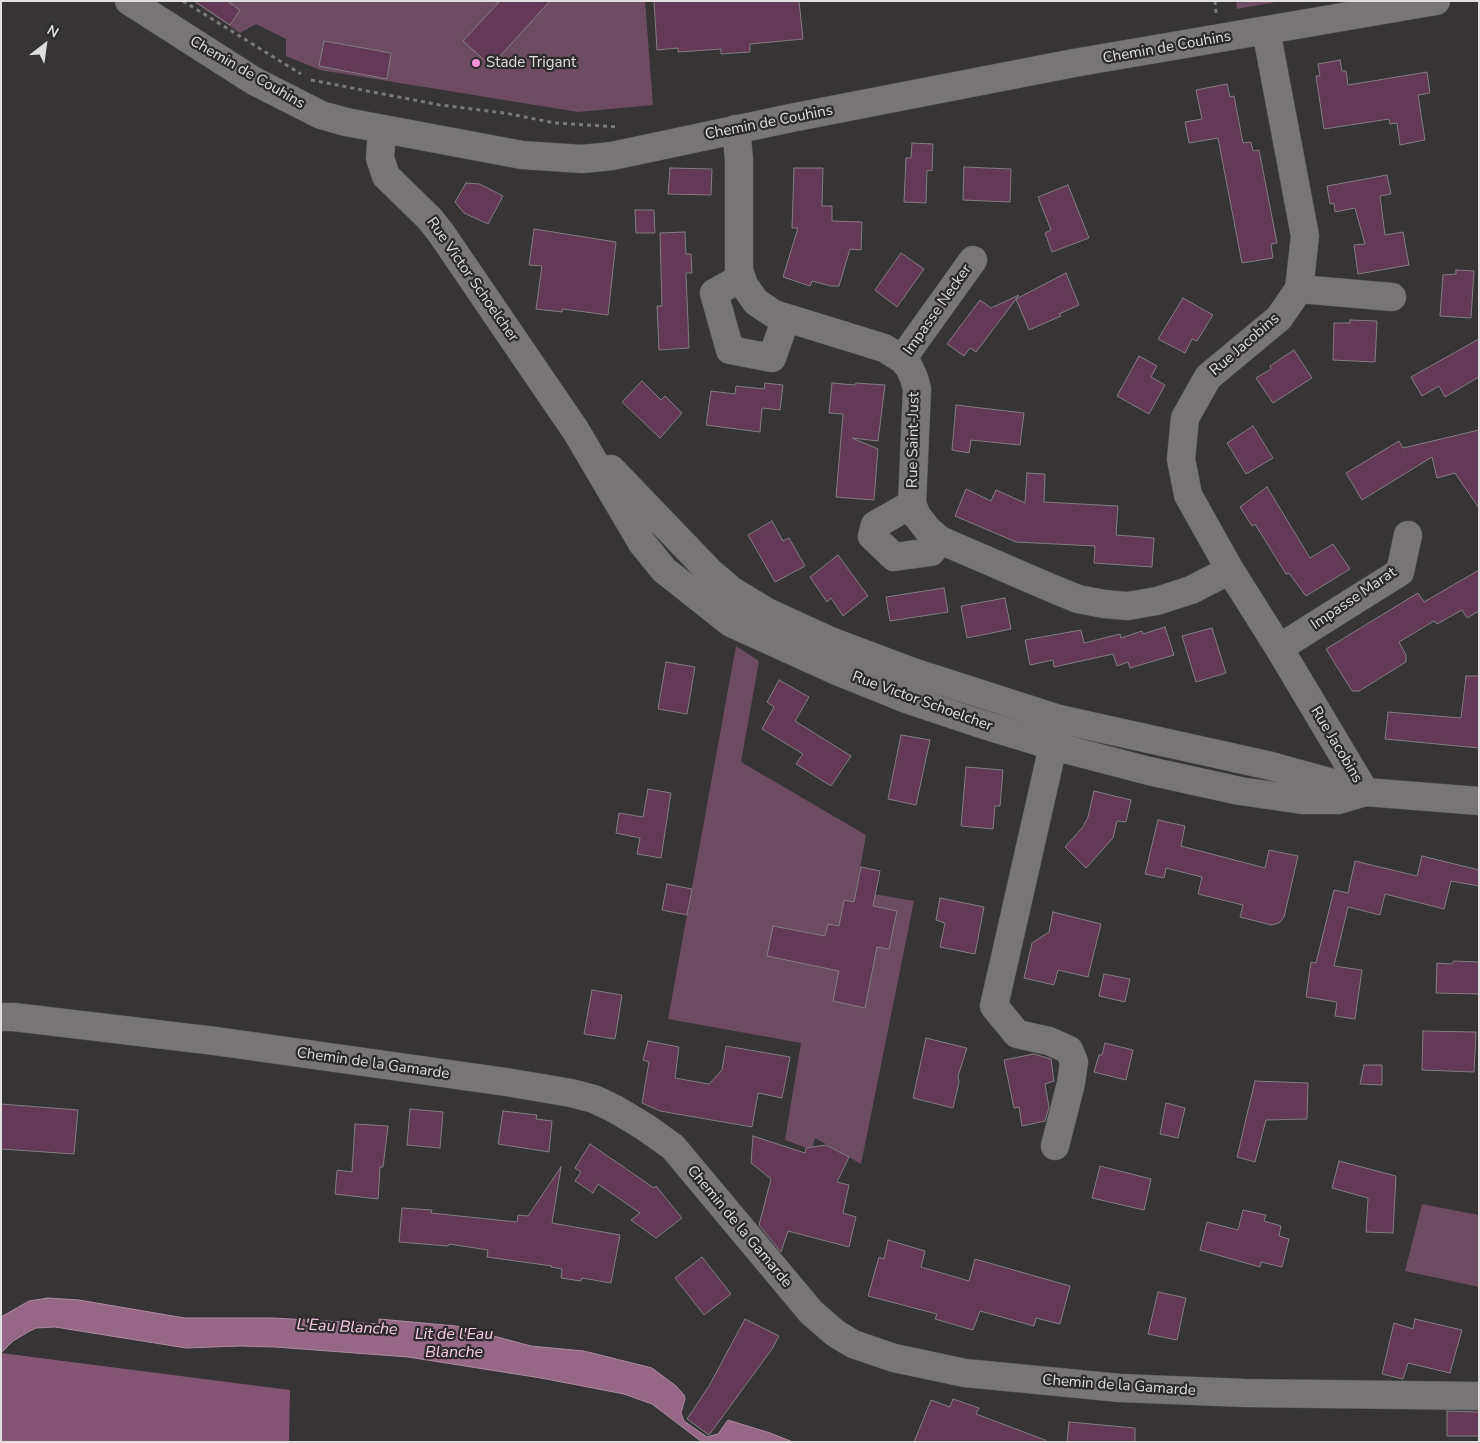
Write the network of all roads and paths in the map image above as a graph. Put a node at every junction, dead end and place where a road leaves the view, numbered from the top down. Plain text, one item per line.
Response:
1 (129, 1) edge
2 (183, 1) edge
3 (1436, 1) edge
4 (1266, 30) junction
5 (302, 74) dead end
6 (310, 80) dead end
7 (627, 128) dead end
8 (382, 129) junction
9 (736, 130) junction
10 (973, 260) dead end
11 (741, 278) junction
12 (1299, 289) junction
13 (1392, 297) dead end
14 (786, 318) junction
15 (902, 359) junction
16 (576, 432) junction
17 (912, 504) junction
18 (1408, 535) dead end
19 (940, 540) junction
20 (1230, 570) junction
21 (1279, 648) junction
22 (1053, 746) junction
23 (1365, 792) junction
24 (1479, 801) edge
25 (1, 1017) edge
26 (1055, 1146) dead end
27 (1479, 1396) edge

1 - 8 street, Chemin de Couhins
2 - 5 path
3 - 4 street, Chemin de Couhins
4 - 9 street, Chemin de Couhins
4 - 12 street, Rue Jacobins
6 - 7 path
8 - 9 street, Chemin de Couhins
8 - 16 street, Rue Victor Schoelcher
9 - 11 street
10 - 15 street, Impasse Necker
11 - 14 street
11 - 14 street
12 - 13 street
12 - 20 street, Rue Jacobins
14 - 15 street
15 - 17 street, Rue Saint-Just
16 - 22 street, Rue Victor Schoelcher
16 - 23 street, Rue Victor Schoelcher
17 - 19 street, Rue Saint-Just
17 - 19 street
18 - 21 street, Impasse Marat
19 - 20 street, Rue Saint-Just
20 - 21 street, Rue Jacobins
21 - 23 street, Rue Jacobins
22 - 23 street, Rue Victor Schoelcher
22 - 26 street
23 - 24 street, Rue Victor Schoelcher
25 - 27 street, Chemin de la Gamarde

